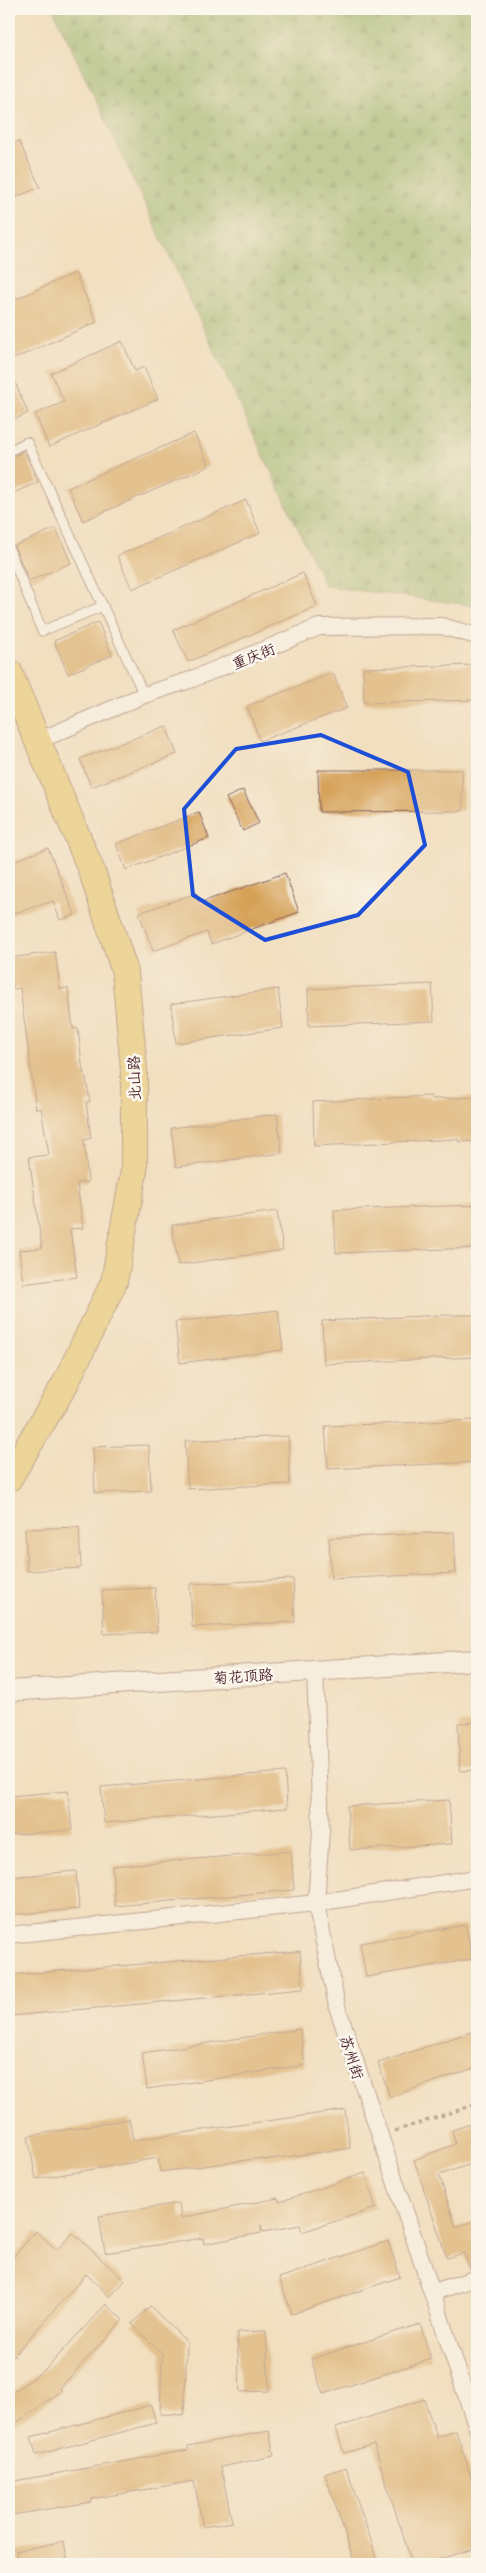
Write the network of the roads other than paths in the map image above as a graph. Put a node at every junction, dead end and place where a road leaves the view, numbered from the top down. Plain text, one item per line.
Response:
1 (9, 452) edge
2 (9, 549) edge
3 (103, 606) junction
4 (477, 636) edge
5 (9, 672) edge
6 (144, 695) junction
7 (38, 741) junction
8 (9, 1478) edge
9 (477, 1660) edge
10 (315, 1670) junction
11 (9, 1691) edge
12 (477, 1878) edge
13 (316, 1903) junction
14 (9, 1935) edge
15 (477, 2278) edge
16 (433, 2292) junction
17 (477, 2428) edge

1 - 3 lane
2 - 3 lane
3 - 6 lane
4 - 6 street, 重庆街
5 - 7 main road, 北山路
6 - 7 street, 重庆街
7 - 8 main road, 北山路
9 - 10 street, 菊花顶路
10 - 11 street, 菊花顶路
10 - 13 street, 苏州街
12 - 13 street
13 - 14 street
13 - 16 street, 苏州街
15 - 16 street
16 - 17 street, 苏州街

